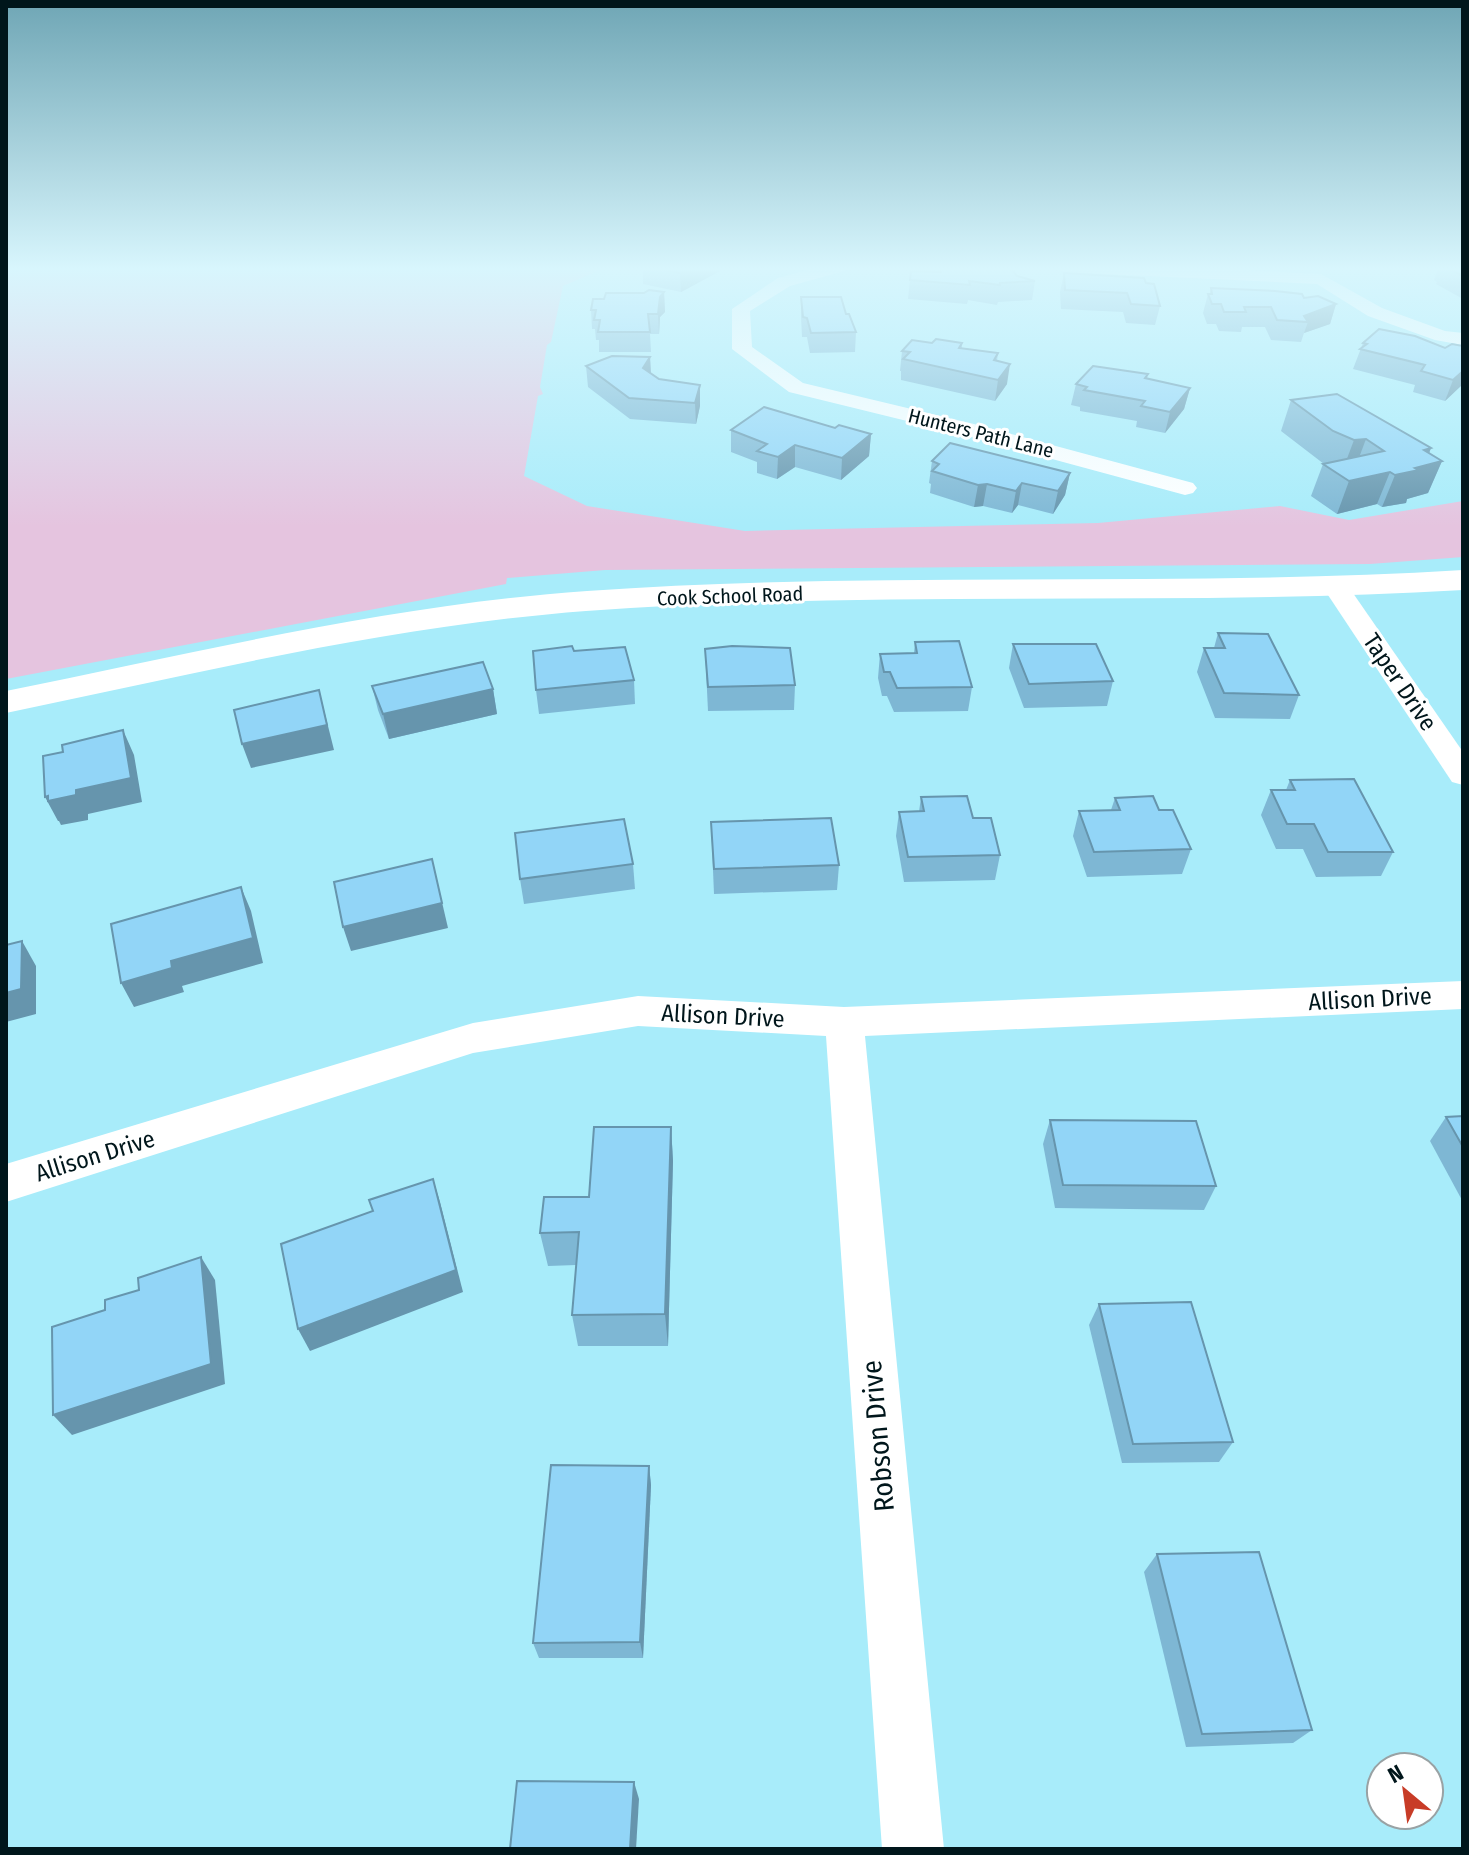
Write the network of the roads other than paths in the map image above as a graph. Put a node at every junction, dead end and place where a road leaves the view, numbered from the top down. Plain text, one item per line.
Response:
1 (748, 354) edge
2 (1185, 488) dead end
3 (1463, 580) edge
4 (1337, 589) junction
5 (6, 702) edge
6 (1463, 775) edge
7 (1463, 995) edge
8 (844, 1022) junction
9 (6, 1183) edge
10 (913, 1849) edge

1 - 2 street, Hunters Path Lane
3 - 4 street, Cook School Road
4 - 5 street, Cook School Road
4 - 6 street, Taper Drive
7 - 8 street, Allison Drive
8 - 9 street, Allison Drive
8 - 10 street, Robson Drive

